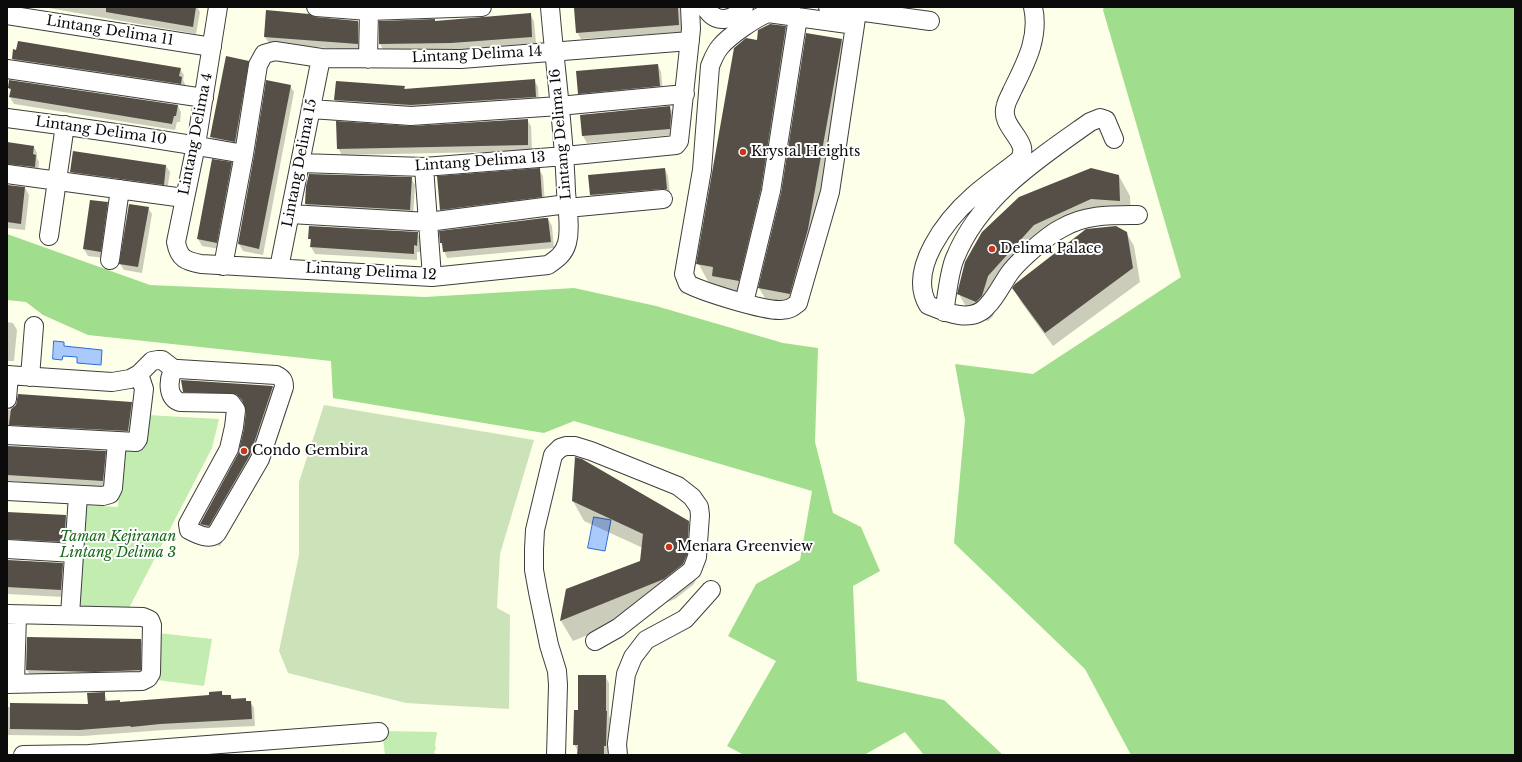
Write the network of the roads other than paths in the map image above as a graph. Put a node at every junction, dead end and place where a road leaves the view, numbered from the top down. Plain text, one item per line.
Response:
1 (218, 7) edge
2 (316, 7) edge
3 (482, 7) edge
4 (550, 7) edge
5 (690, 7) edge
6 (704, 7) edge
7 (744, 7) edge
8 (828, 7) edge
9 (1033, 7) edge
10 (337, 8) edge
11 (448, 8) edge
12 (369, 11) junction
13 (8, 17) edge
14 (798, 17) junction
15 (856, 18) junction
16 (930, 21) dead end
17 (690, 41) junction
18 (212, 47) junction
19 (554, 51) junction
20 (321, 58) junction
21 (368, 59) junction
22 (7, 69) edge
23 (684, 94) junction
24 (204, 98) junction
25 (559, 106) junction
26 (311, 109) junction
27 (7, 118) edge
28 (65, 125) junction
29 (1114, 139) dead end
30 (196, 145) junction
31 (244, 154) junction
32 (565, 156) junction
33 (300, 163) junction
34 (424, 167) junction
35 (7, 174) edge
36 (57, 181) junction
37 (120, 189) junction
38 (184, 198) junction
39 (663, 199) dead end
40 (567, 206) junction
41 (290, 214) junction
42 (1138, 215) dead end
43 (428, 222) junction
44 (48, 236) dead end
45 (558, 258) joint
46 (183, 259) joint
47 (110, 260) dead end
48 (223, 266) junction
49 (279, 268) junction
50 (432, 277) junction
51 (744, 303) junction
52 (944, 312) junction
53 (34, 326) dead end
54 (139, 374) junction
55 (8, 375) edge
56 (30, 377) junction
57 (173, 377) junction
58 (7, 399) edge
59 (7, 435) edge
60 (117, 442) junction
61 (7, 491) edge
62 (78, 495) junction
63 (7, 549) edge
64 (74, 553) junction
65 (711, 590) dead end
66 (12, 614) edge
67 (70, 615) junction
68 (595, 641) dead end
69 (11, 684) edge
70 (379, 732) dead end
71 (283, 747) edge
72 (89, 754) edge
73 (23, 755) edge
74 (556, 755) edge
75 (618, 755) edge

1 - 18 street, Lintang Delima 4
2 - 10 street
3 - 11 street
4 - 19 street, Lintang Delima 16
5 - 17 street
6 - 7 street
8 - 15 street
9 - 52 street
10 - 12 street
11 - 12 street
12 - 21 street
13 - 18 street, Lintang Delima 11
14 - 15 street
14 - 51 street
14 - 51 street
15 - 16 street
15 - 51 street
17 - 19 street, Lintang Delima 14
17 - 23 street
18 - 24 street, Lintang Delima 4
19 - 21 street, Lintang Delima 14
19 - 25 street, Lintang Delima 16
20 - 21 street, Lintang Delima 14
20 - 26 street, Lintang Delima 15
20 - 31 street, Lintang Delima 14
22 - 24 street
23 - 25 street
23 - 32 street, Lintang Delima 13
24 - 30 street, Lintang Delima 4
25 - 26 street
25 - 32 street, Lintang Delima 16
26 - 33 street, Lintang Delima 15
27 - 28 street, Lintang Delima 10
28 - 30 street, Lintang Delima 10
28 - 36 street
29 - 52 street
30 - 31 street, Lintang Delima 10
30 - 38 street, Lintang Delima 4
31 - 48 street
32 - 34 street, Lintang Delima 13
32 - 40 street, Lintang Delima 16
33 - 34 street, Lintang Delima 13
33 - 41 street, Lintang Delima 15
34 - 43 street
35 - 36 street
36 - 37 street
36 - 44 street
37 - 38 street
37 - 47 street
38 - 46 street, Lintang Delima 4
39 - 40 street
40 - 43 street
40 - 45 street, Lintang Delima 16
41 - 43 street
41 - 49 street, Lintang Delima 15
42 - 52 street
43 - 50 street
45 - 50 street, Lintang Delima 12
46 - 48 street, Lintang Delima 12
48 - 49 street, Lintang Delima 12
49 - 50 street, Lintang Delima 12
53 - 56 street
54 - 56 street
54 - 57 street
54 - 60 street
55 - 56 street
55 - 58 street
57 - 57 street
59 - 60 street
60 - 62 street
61 - 62 street
62 - 64 street
63 - 64 street
64 - 67 street
65 - 75 street
66 - 67 street
66 - 69 street
67 - 69 street
68 - 74 street
70 - 71 street
71 - 72 street
72 - 73 street

